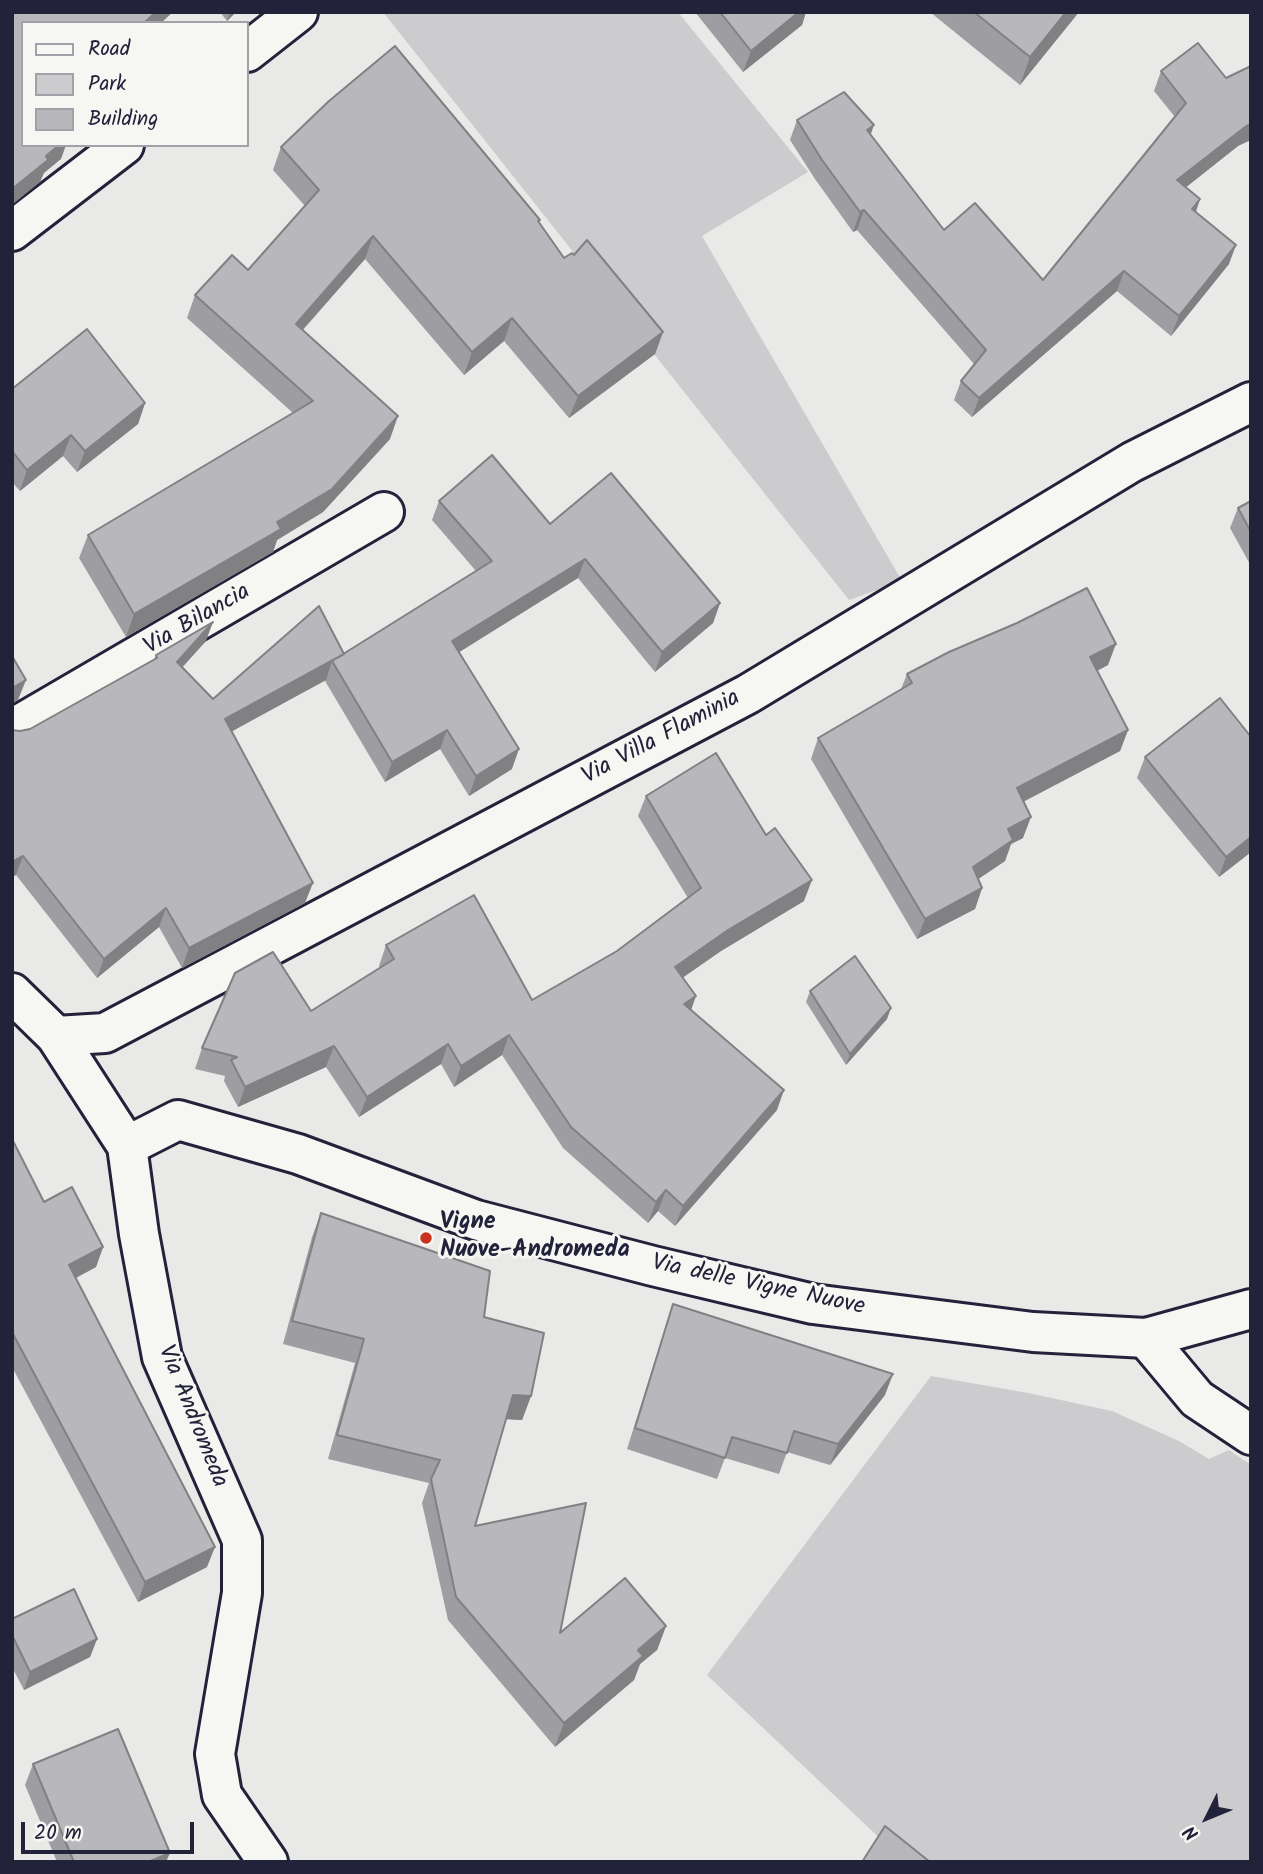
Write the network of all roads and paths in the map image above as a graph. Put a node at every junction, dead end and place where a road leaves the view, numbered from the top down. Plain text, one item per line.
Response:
1 (298, 12) edge
2 (248, 51) edge
3 (121, 147) edge
4 (12, 231) edge
5 (1251, 402) edge
6 (384, 512) dead end
7 (12, 729) edge
8 (12, 993) edge
9 (56, 1036) junction
10 (127, 1146) junction
11 (1251, 1309) edge
12 (1146, 1338) junction
13 (1251, 1435) edge
14 (268, 1862) edge

1 - 2 street
3 - 4 street
5 - 9 street, Via Villa Flaminia
6 - 7 street, Via Bilancia
8 - 9 street, Via Andromeda
9 - 10 street, Via Andromeda
10 - 12 street, Via delle Vigne Nuove
10 - 14 street, Via Andromeda
11 - 12 street, Via delle Vigne Nuove
12 - 13 street

